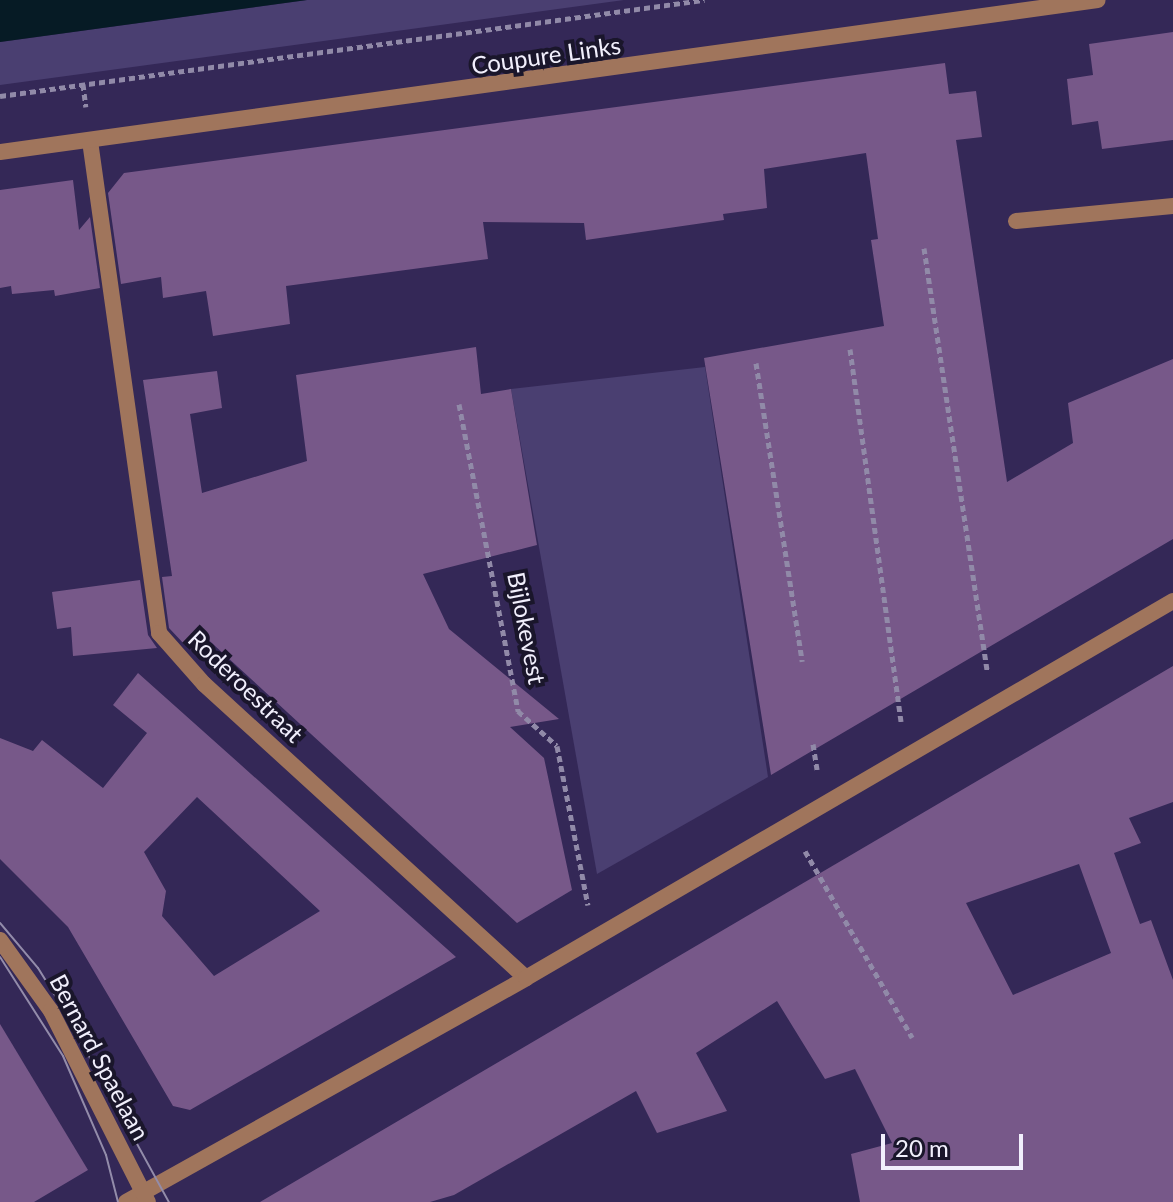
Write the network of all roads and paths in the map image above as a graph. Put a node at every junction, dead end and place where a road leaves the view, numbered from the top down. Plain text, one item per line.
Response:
1 (704, 0) edge
2 (1098, 0) edge
3 (0, 96) edge
4 (90, 141) junction
5 (0, 152) edge
6 (1173, 206) edge
7 (1016, 221) dead end
8 (924, 248) dead end
9 (850, 349) dead end
10 (756, 363) dead end
11 (459, 404) dead end
12 (1173, 601) edge
13 (802, 661) dead end
14 (992, 708) junction
15 (906, 758) junction
16 (790, 825) junction
17 (595, 938) junction
18 (0, 940) edge
19 (526, 978) junction
20 (912, 1037) dead end
21 (138, 1199) edge

1 - 3 path
2 - 4 street, Coupure Links
4 - 5 street, Coupure Links
4 - 19 street, Roderoestraat
6 - 7 street
8 - 14 path
9 - 15 path
10 - 13 path
11 - 17 path, Bijlokevest
12 - 14 street
14 - 15 street
15 - 16 street
16 - 17 street
16 - 20 path
17 - 19 street
18 - 21 street, Bernard Spaelaan
19 - 21 street

